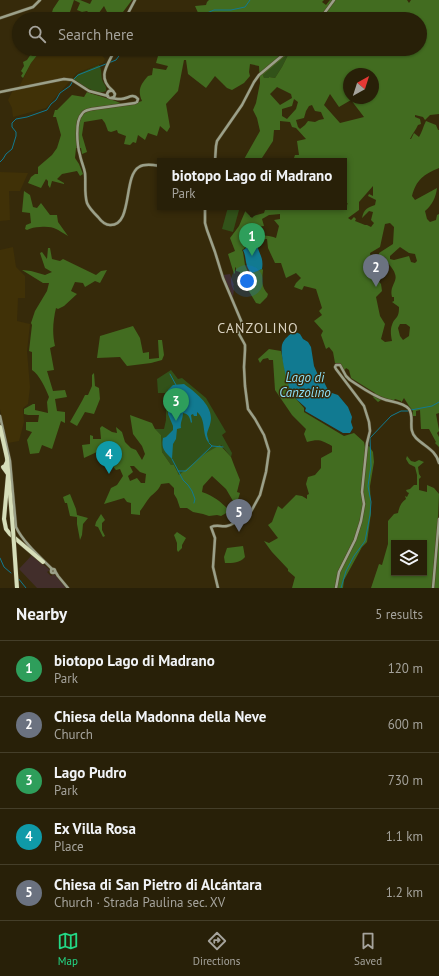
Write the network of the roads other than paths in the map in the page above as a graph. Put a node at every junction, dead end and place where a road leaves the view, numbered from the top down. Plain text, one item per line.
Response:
1 (40, 0) edge
2 (135, 0) edge
3 (334, 0) edge
4 (18, 12) edge
5 (129, 12) edge
6 (325, 12) edge
7 (12, 14) edge
8 (0, 18) edge
9 (111, 56) edge
10 (282, 56) edge
11 (108, 90) junction
12 (0, 92) edge
13 (102, 95) junction
14 (111, 97) junction
15 (215, 158) edge
16 (157, 166) edge
17 (205, 210) edge
18 (0, 416) edge
19 (0, 428) edge
20 (0, 432) edge
21 (439, 463) edge
22 (8, 474) junction
23 (12, 495) junction
24 (439, 519) edge
25 (15, 523) joint
26 (12, 530) junction
27 (30, 549) junction
28 (40, 557) junction
29 (43, 562) junction
30 (53, 571) junction
31 (16, 588) edge
32 (68, 588) edge
33 (218, 588) edge
34 (336, 588) edge
35 (433, 588) edge

1 - 4 main road
2 - 5 main road
3 - 6 main road
7 - 8 main road
9 - 11 main road
10 - 15 main road
11 - 13 main road
11 - 14 main road
11 - 14 main road
12 - 13 main road
13 - 14 main road
14 - 16 main road
17 - 33 main road
18 - 23 main road
19 - 23 highway
20 - 22 highway
21 - 34 main road
22 - 26 highway
22 - 27 highway
23 - 25 highway
23 - 26 highway
24 - 35 main road
25 - 27 main road
26 - 31 highway, bridge
27 - 28 main road
27 - 29 highway
28 - 29 main road
28 - 30 main road
29 - 30 main road
30 - 32 main road

